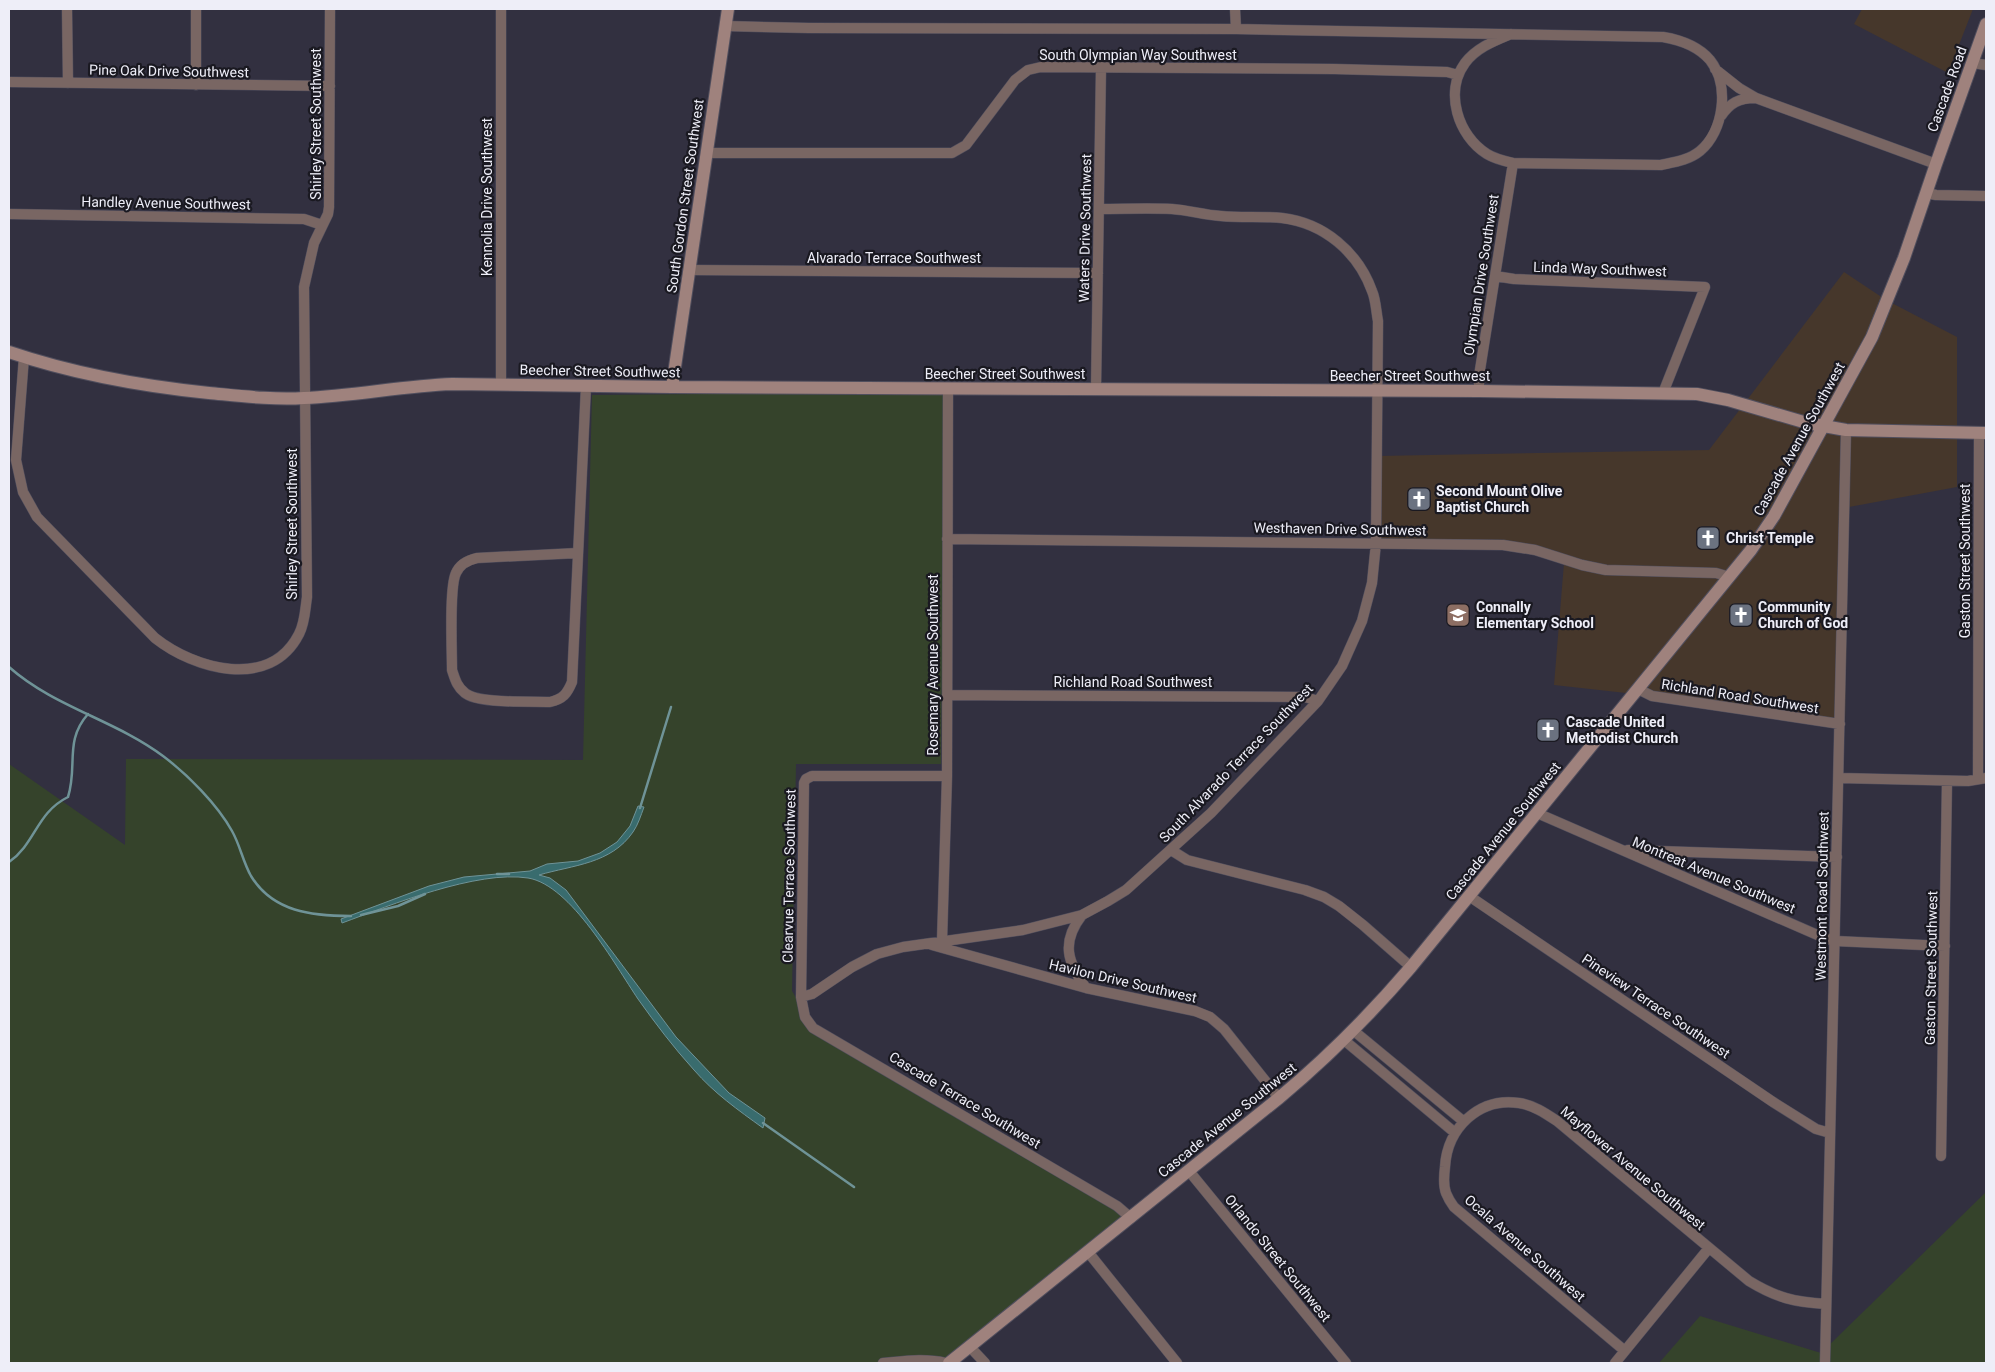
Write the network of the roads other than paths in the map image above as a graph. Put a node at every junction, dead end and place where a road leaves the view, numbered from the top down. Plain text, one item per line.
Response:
1 (67, 9) edge
2 (196, 9) edge
3 (330, 9) edge
4 (501, 9) edge
5 (728, 9) edge
6 (1236, 9) edge
7 (1986, 24) edge
8 (725, 26) junction
9 (1236, 29) junction
10 (1510, 34) junction
11 (1972, 63) junction
12 (1986, 65) edge
13 (1101, 67) junction
14 (1716, 69) junction
15 (1458, 75) junction
16 (9, 82) edge
17 (68, 83) junction
18 (196, 85) junction
19 (330, 86) junction
20 (1756, 98) junction
21 (1721, 116) junction
22 (707, 153) junction
23 (1513, 163) junction
24 (1936, 164) junction
25 (1926, 193) junction
26 (1986, 196) edge
27 (1099, 209) junction
28 (9, 214) edge
29 (322, 225) junction
30 (689, 270) junction
31 (1098, 273) junction
32 (1495, 276) junction
33 (9, 352) edge
34 (24, 357) junction
35 (501, 384) junction
36 (586, 386) junction
37 (672, 387) junction
38 (948, 388) junction
39 (1096, 389) junction
40 (1378, 390) junction
41 (1479, 391) junction
42 (1662, 394) junction
43 (306, 398) junction
44 (1825, 426) junction
45 (1846, 430) junction
46 (1983, 433) edge
47 (947, 539) junction
48 (1376, 543) junction
49 (578, 553) junction
50 (1730, 577) junction
51 (1983, 601) edge
52 (1638, 689) junction
53 (947, 695) junction
54 (1318, 701) junction
55 (1840, 724) junction
56 (947, 776) junction
57 (1839, 778) junction
58 (1982, 778) edge
59 (1947, 781) junction
60 (1536, 813) junction
61 (1171, 850) junction
62 (1621, 850) junction
63 (1837, 857) junction
64 (1469, 896) junction
65 (1082, 915) junction
66 (942, 941) junction
67 (1835, 941) junction
68 (927, 943) junction
69 (1945, 946) junction
70 (1411, 967) junction
71 (1086, 988) junction
72 (800, 996) junction
73 (1354, 1031) junction
74 (1344, 1040) junction
75 (1279, 1098) junction
76 (1463, 1121) junction
77 (1454, 1132) junction
78 (1830, 1133) junction
79 (1941, 1156) dead end
80 (1189, 1171) junction
81 (1131, 1218) junction
82 (1709, 1248) junction
83 (1088, 1252) junction
84 (1826, 1304) junction
85 (970, 1346) junction
86 (1625, 1351) junction
87 (883, 1363) edge
88 (948, 1363) edge
89 (985, 1363) edge
90 (1177, 1363) edge
91 (1346, 1363) edge
92 (1615, 1363) edge
93 (1825, 1363) edge

1 - 17 street
2 - 18 street
3 - 19 street, Shirley Street Southwest
4 - 35 street, Kennolia Drive Southwest
5 - 8 street, South Gordon Street Southwest
6 - 9 street
7 - 11 street, Cascade Road
8 - 9 street
8 - 22 street, South Gordon Street Southwest
9 - 10 street
10 - 14 street
10 - 15 street
11 - 12 street
11 - 24 street, Cascade Road
13 - 15 street, South Olympian Way Southwest
13 - 22 street, South Olympian Way Southwest
13 - 27 street, Waters Drive Southwest
14 - 20 street
14 - 21 street
15 - 23 street
16 - 17 street, Pine Oak Drive Southwest
17 - 18 street, Pine Oak Drive Southwest
18 - 19 street, Pine Oak Drive Southwest
19 - 29 street, Shirley Street Southwest
20 - 21 street
20 - 24 street
21 - 23 street
22 - 30 street, South Gordon Street Southwest
23 - 32 street, Olympian Drive Southwest
24 - 25 street, Cascade Avenue Southwest
25 - 26 street
25 - 44 street, Cascade Avenue Southwest
27 - 31 street, Waters Drive Southwest
27 - 40 street
28 - 29 street, Handley Avenue Southwest
29 - 43 street, Shirley Street Southwest
30 - 31 street, Alvarado Terrace Southwest
30 - 37 street, South Gordon Street Southwest
31 - 39 street, Waters Drive Southwest
32 - 41 street, Olympian Drive Southwest
32 - 42 street, Linda Way Southwest
33 - 34 street, Beecher Street Southwest
34 - 43 street, Beecher Street Southwest
34 - 43 street, Shirley Street Southwest
35 - 36 street, Beecher Street Southwest
35 - 43 street, Beecher Street Southwest
36 - 37 street, Beecher Street Southwest
36 - 49 street
37 - 38 street, Beecher Street Southwest
38 - 39 street, Beecher Street Southwest
38 - 47 street, Rosemary Avenue Southwest
39 - 40 street, Beecher Street Southwest
40 - 41 street, Beecher Street Southwest
40 - 48 street, South Alvarado Terrace Southwest
41 - 42 street, Beecher Street Southwest
42 - 44 street, Beecher Street Southwest
44 - 45 street, Beecher Street Southwest
44 - 50 street, Cascade Avenue Southwest
45 - 46 street, Beecher Street Southwest
45 - 55 street, Westmont Road Southwest
46 - 51 street, Gaston Street Southwest
47 - 48 street, Westhaven Drive Southwest
47 - 53 street, Rosemary Avenue Southwest
48 - 50 street, Westhaven Drive Southwest
48 - 54 street, South Alvarado Terrace Southwest
49 - 49 street
50 - 52 street, Cascade Avenue Southwest
51 - 58 street, Gaston Street Southwest
52 - 55 street, Richland Road Southwest
52 - 60 street, Cascade Avenue Southwest
53 - 54 street, Richland Road Southwest
53 - 56 street, Rosemary Avenue Southwest
54 - 61 street, South Alvarado Terrace Southwest
55 - 57 street, Westmont Road Southwest
56 - 66 street, Rosemary Avenue Southwest
56 - 72 street, Clearvue Terrace Southwest
57 - 59 street
57 - 63 street, Westmont Road Southwest
58 - 59 street
59 - 69 street, Gaston Street Southwest
60 - 62 street, Montreat Avenue Southwest
60 - 64 street, Cascade Avenue Southwest
61 - 65 street, South Alvarado Terrace Southwest
61 - 70 street
62 - 63 street
62 - 67 street, Montreat Avenue Southwest
63 - 67 street, Westmont Road Southwest
64 - 70 street, Cascade Avenue Southwest
64 - 78 street, Pineview Terrace Southwest
65 - 66 street, South Alvarado Terrace Southwest
65 - 71 street
66 - 68 street, South Alvarado Terrace Southwest
67 - 69 street, Montreat Avenue Southwest
67 - 78 street, Westmont Road Southwest
68 - 71 street, Havilon Drive Southwest
68 - 72 street, South Alvarado Terrace Southwest
69 - 79 street, Gaston Street Southwest
70 - 73 street, Cascade Avenue Southwest
71 - 75 street, Havilon Drive Southwest
72 - 81 street, Cascade Terrace Southwest
73 - 74 street, Cascade Avenue Southwest
73 - 76 street
74 - 75 street, Cascade Avenue Southwest
74 - 77 street
75 - 80 street, Cascade Avenue Southwest
76 - 77 street, Ocala Avenue Southwest
76 - 82 street, Mayflower Avenue Southwest
77 - 86 street, Ocala Avenue Southwest
78 - 84 street, Westmont Road Southwest
80 - 81 street, Cascade Avenue Southwest
80 - 91 street, Orlando Street Southwest
81 - 83 street, Cascade Avenue Southwest
82 - 84 street, Mayflower Avenue Southwest
82 - 86 street
83 - 85 street, Cascade Avenue Southwest
83 - 90 street
84 - 93 street, Westmont Road Southwest
85 - 88 street, Cascade Avenue Southwest
85 - 89 street
86 - 92 street
87 - 88 street

